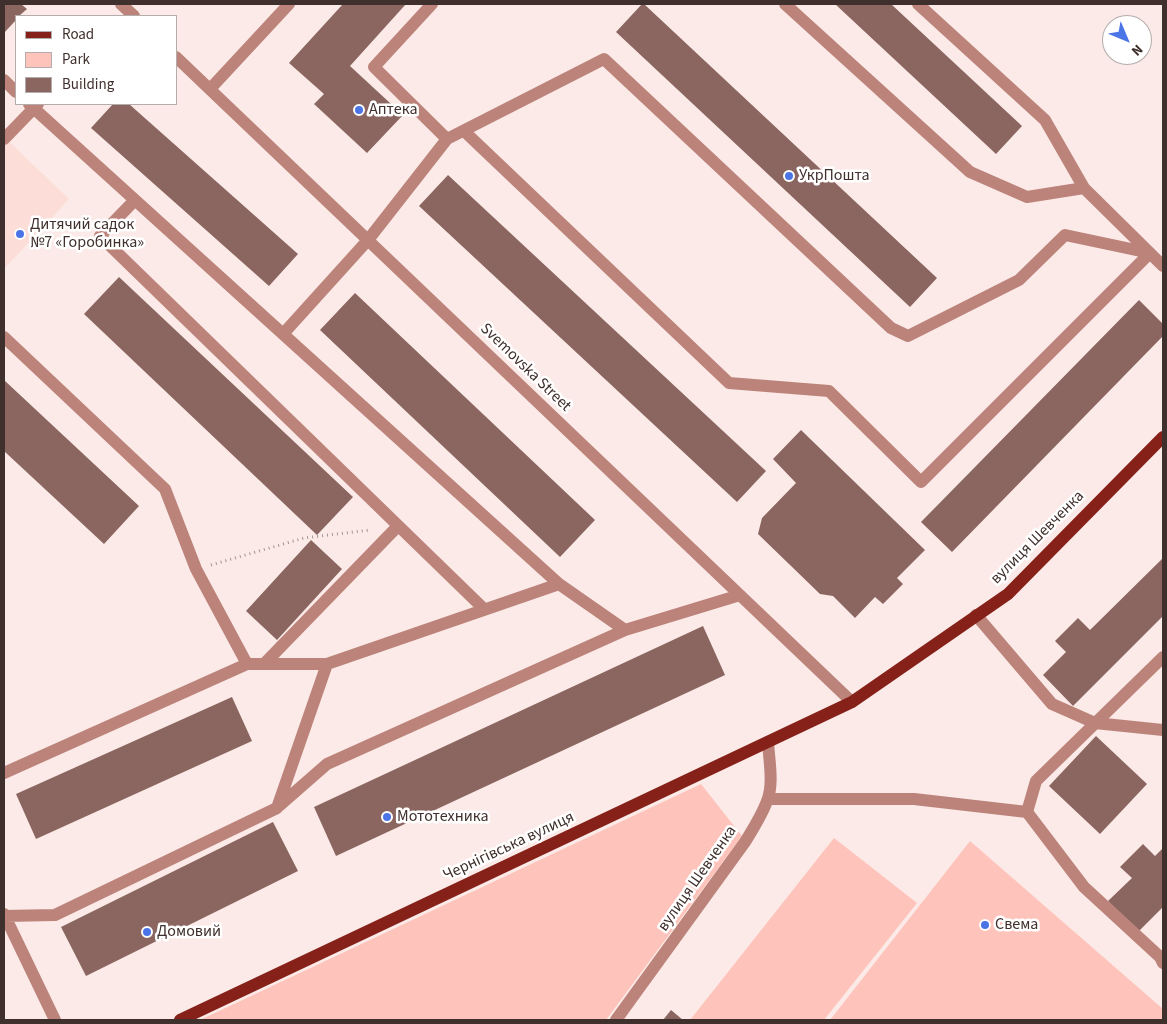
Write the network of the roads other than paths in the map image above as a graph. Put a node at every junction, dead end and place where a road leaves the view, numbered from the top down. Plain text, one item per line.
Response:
1 (289, 4) edge
2 (432, 4) edge
3 (785, 4) edge
4 (918, 4) edge
5 (178, 59) edge
6 (4, 80) edge
7 (210, 89) junction
8 (15, 91) edge
9 (33, 105) edge
10 (464, 130) junction
11 (448, 139) junction
12 (4, 140) edge
13 (1084, 188) junction
14 (135, 200) junction
15 (368, 240) junction
16 (1150, 253) junction
17 (1163, 266) edge
18 (284, 334) junction
19 (4, 337) edge
20 (1163, 437) edge
21 (398, 526) junction
22 (559, 584) junction
23 (740, 595) junction
24 (484, 609) junction
25 (976, 615) junction
26 (624, 630) junction
27 (1163, 656) edge
28 (247, 664) junction
29 (265, 664) junction
30 (327, 664) junction
31 (852, 702) junction
32 (1095, 723) junction
33 (1163, 730) edge
34 (768, 742) junction
35 (4, 773) edge
36 (768, 799) junction
37 (277, 808) junction
38 (1026, 812) junction
39 (4, 915) edge
40 (1163, 963) edge
41 (55, 1020) edge
42 (180, 1020) edge
43 (616, 1020) edge

1 - 7 street
2 - 11 street
3 - 13 street
4 - 13 street
5 - 7 street, Svemovska Street
6 - 8 street
7 - 15 street, Svemovska Street
9 - 12 street
9 - 14 street
10 - 11 street
10 - 16 street
10 - 16 street
11 - 15 street
13 - 16 street
14 - 18 street
14 - 21 street
15 - 18 street
15 - 23 street, Svemovska Street
16 - 17 street
18 - 22 street
19 - 28 street
20 - 25 main road, вулиця Шевченка
21 - 24 street
21 - 29 street
22 - 24 street
22 - 26 street
23 - 26 street
23 - 31 street, Svemovska Street
24 - 30 street
25 - 31 main road, вулиця Шевченка
25 - 32 street
26 - 37 street
27 - 32 street
28 - 29 street
28 - 35 street
29 - 30 street
30 - 37 street
31 - 34 main road, Чернігівська вулиця
32 - 33 street
32 - 38 street
34 - 36 street, вулиця Шевченка
34 - 42 main road, Чернігівська вулиця
36 - 38 street
36 - 43 street, вулиця Шевченка
37 - 39 street
38 - 40 street
39 - 41 street

